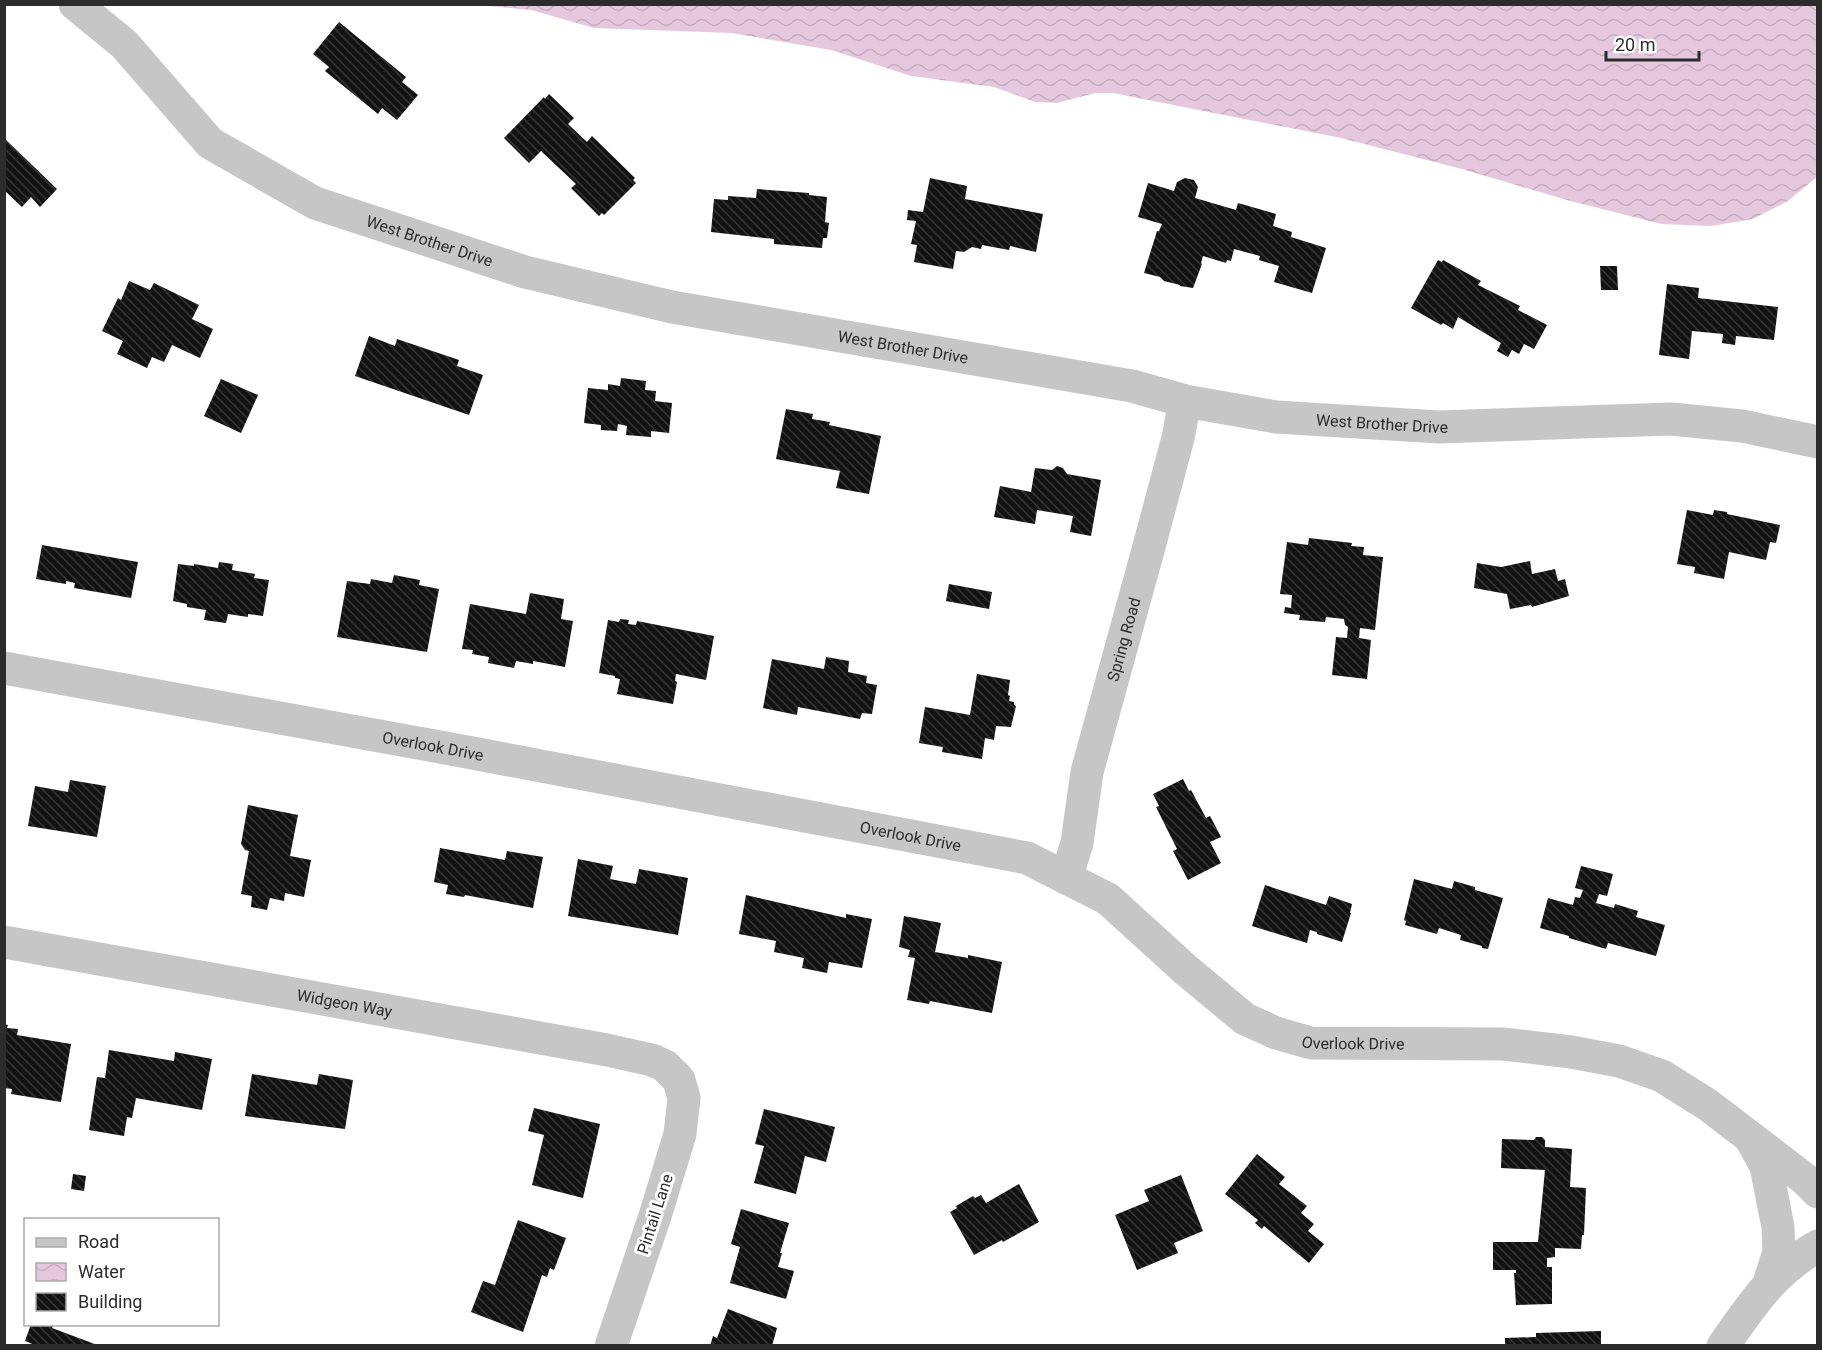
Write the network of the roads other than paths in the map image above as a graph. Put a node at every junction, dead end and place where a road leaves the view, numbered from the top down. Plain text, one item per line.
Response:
1 (75, 4) edge
2 (1185, 401) junction
3 (1818, 442) edge
4 (4, 668) edge
5 (1066, 878) junction
6 (4, 942) edge
7 (679, 1080) joint
8 (1750, 1137) junction
9 (1818, 1192) edge
10 (1818, 1246) edge
11 (1769, 1283) junction
12 (611, 1346) edge
13 (1723, 1346) edge

1 - 2 street, West Brother Drive
2 - 3 street, West Brother Drive
2 - 5 street, Spring Road
4 - 5 street, Overlook Drive
5 - 8 street, Overlook Drive
6 - 7 street, Widgeon Way
7 - 12 street, Pintail Lane
8 - 9 street, Overlook Drive
8 - 11 street, Overlook Drive
10 - 11 street
11 - 13 street

